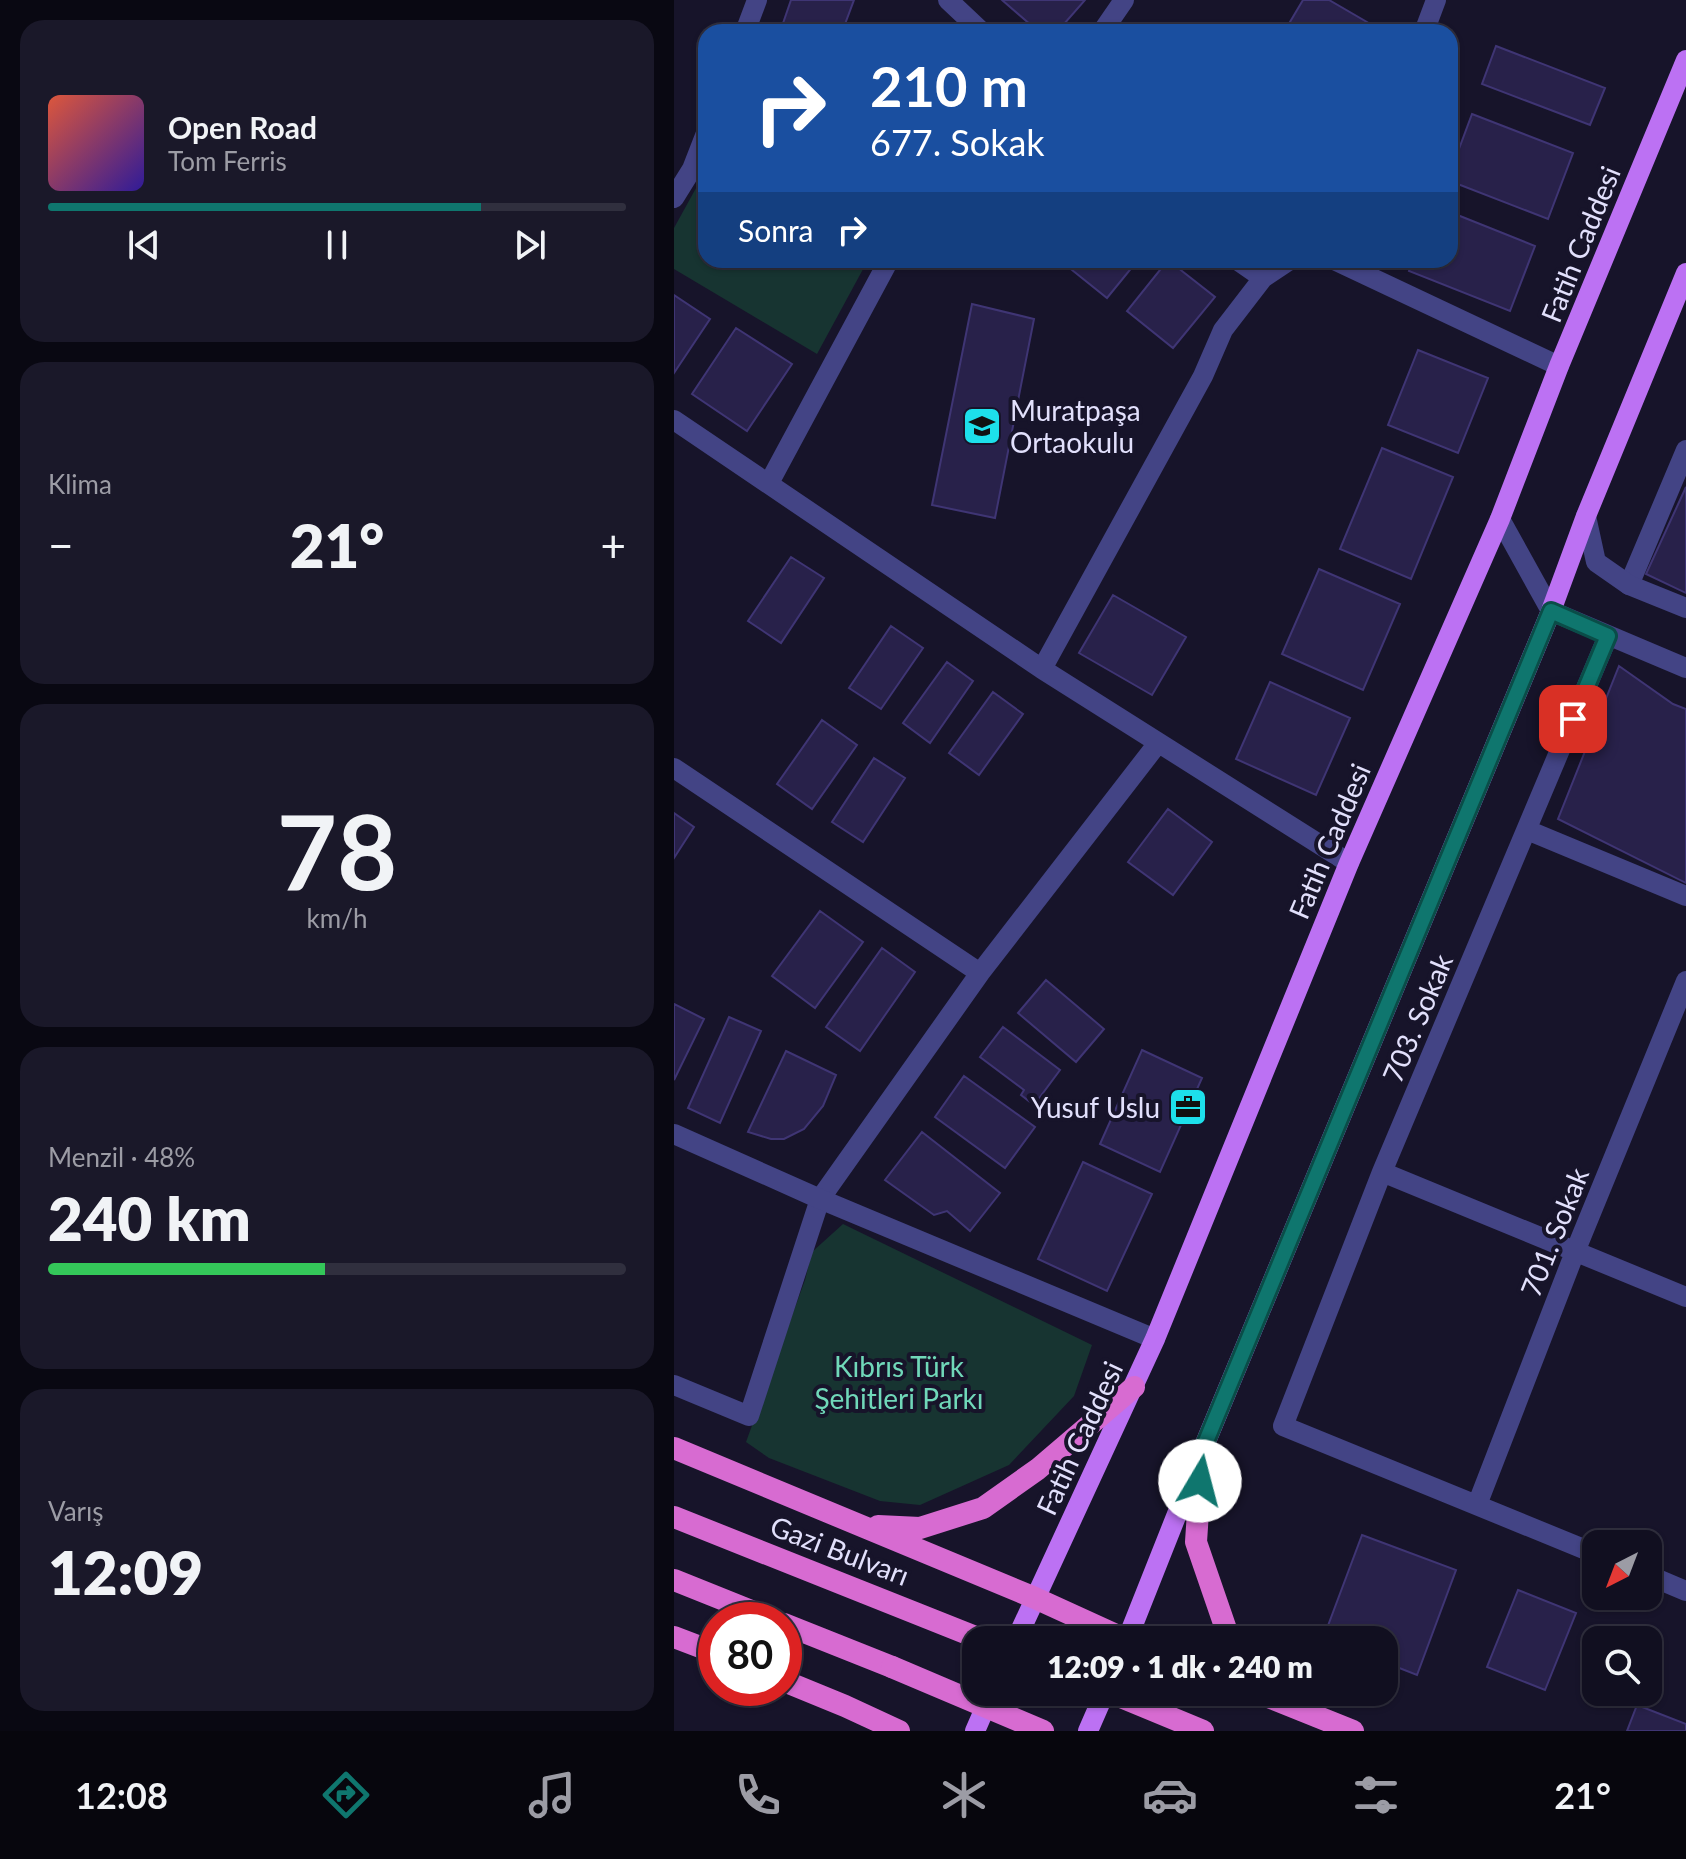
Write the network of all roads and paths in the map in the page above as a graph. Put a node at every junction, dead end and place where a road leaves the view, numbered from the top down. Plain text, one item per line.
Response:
1 (757, 0) edge
2 (948, 0) edge
3 (1124, 0) edge
4 (1436, 0) edge
5 (748, 24) edge
6 (974, 24) edge
7 (1108, 24) edge
8 (1427, 24) edge
9 (1686, 60) edge
10 (698, 154) edge
11 (674, 198) edge
12 (885, 268) edge
13 (1249, 268) edge
14 (1278, 268) edge
15 (1351, 268) edge
16 (1686, 273) edge
17 (1263, 278) junction
18 (1559, 366) junction
19 (674, 420) edge
20 (1686, 450) edge
21 (769, 483) junction
22 (1586, 516) junction
23 (1500, 519) junction
24 (1629, 585) junction
25 (1686, 608) edge
26 (1551, 611) junction
27 (1608, 636) junction
28 (1686, 668) edge
29 (1042, 669) junction
30 (1158, 743) junction
31 (674, 768) edge
32 (1527, 830) junction
33 (1349, 863) junction
34 (1686, 896) edge
35 (980, 973) junction
36 (1686, 981) edge
37 (674, 1134) edge
38 (1382, 1172) junction
39 (820, 1199) junction
40 (1575, 1252) junction
41 (1686, 1297) edge
42 (1155, 1339) junction
43 (674, 1385) edge
44 (1134, 1387) junction
45 (674, 1448) edge
46 (1202, 1451) junction
47 (1477, 1505) junction
48 (674, 1517) edge
49 (859, 1525) junction
50 (1582, 1548) edge
51 (674, 1580) edge
52 (1662, 1580) edge
53 (1685, 1588) edge
54 (1035, 1598) junction
55 (729, 1602) edge
56 (1022, 1626) edge
57 (1096, 1626) edge
58 (1133, 1626) edge
59 (1225, 1626) edge
60 (802, 1631) edge
61 (962, 1631) edge
62 (674, 1637) edge
63 (698, 1646) edge
64 (802, 1688) edge
65 (845, 1706) junction
66 (986, 1706) edge
67 (1100, 1706) edge
68 (1142, 1706) edge
69 (1296, 1706) edge
70 (1199, 1729) edge
71 (862, 1731) edge
72 (899, 1731) edge
73 (975, 1731) edge
74 (1043, 1731) edge
75 (1088, 1731) edge
76 (1353, 1731) edge

1 - 5 street
2 - 6 street
3 - 7 street
4 - 8 street
9 - 18 main road, Fatih Caddesi
10 - 11 street
12 - 21 street
13 - 17 street
14 - 17 street
15 - 18 street
16 - 22 main road
17 - 29 street
18 - 23 main road, Fatih Caddesi
19 - 21 street
20 - 24 street
21 - 29 street
22 - 24 street
22 - 26 main road
23 - 26 street
23 - 33 main road, Fatih Caddesi
24 - 25 street
26 - 27 street
26 - 46 main road
27 - 28 street
27 - 32 street, 703. Sokak
29 - 30 street
30 - 33 street
30 - 35 street
31 - 35 street
32 - 34 street
32 - 38 street, 703. Sokak
33 - 42 main road, Fatih Caddesi
35 - 39 street
36 - 40 street, 701. Sokak
37 - 39 street
38 - 40 street
38 - 47 street, 703. Sokak
39 - 42 street
39 - 43 street
40 - 41 street
40 - 47 street, 701. Sokak
42 - 44 main road, Fatih Caddesi
44 - 49 highway
44 - 54 main road, Fatih Caddesi
45 - 49 highway
46 - 58 main road
46 - 59 highway
47 - 50 street
48 - 61 highway, Gazi Bulvarı
49 - 54 highway
51 - 55 highway
52 - 53 street
54 - 56 main road, Fatih Caddesi
54 - 57 highway
60 - 74 highway, bridge
62 - 63 highway
64 - 65 highway
65 - 71 highway
65 - 72 highway
66 - 73 main road
67 - 75 main road
68 - 70 highway
69 - 76 highway

